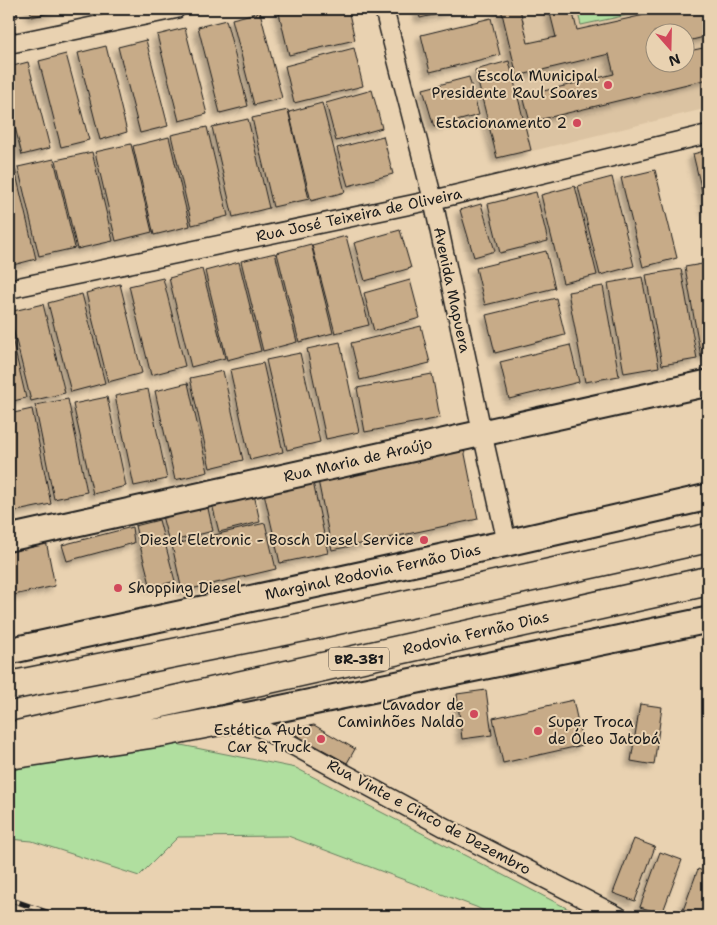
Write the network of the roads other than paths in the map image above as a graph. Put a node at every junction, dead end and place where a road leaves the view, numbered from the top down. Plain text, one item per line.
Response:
1 (176, 9) edge
2 (384, 9) edge
3 (9, 44) edge
4 (708, 134) edge
5 (433, 200) junction
6 (9, 290) edge
7 (708, 382) edge
8 (482, 432) junction
9 (708, 497) edge
10 (9, 538) edge
11 (708, 538) edge
12 (508, 543) junction
13 (708, 581) edge
14 (708, 620) edge
15 (9, 651) edge
16 (9, 686) edge
17 (240, 717) junction
18 (9, 737) edge
19 (9, 755) edge
20 (618, 916) edge

1 - 3 street
2 - 5 street, Avenida Mapuera
4 - 5 street, Rua José Teixeira de Oliveira
5 - 6 street, Rua José Teixeira de Oliveira
5 - 8 street, Avenida Mapuera
7 - 8 main road, Rua Maria de Araújo
8 - 10 main road, Rua Maria de Araújo
8 - 12 street, Avenida Mapuera
9 - 12 main road, Marginal Rodovia Fernão Dias
11 - 16 highway
12 - 15 main road, Marginal Rodovia Fernão Dias
13 - 18 highway, Rodovia Fernão Dias / BR-381
14 - 17 main road, BR-381
17 - 19 highway
17 - 20 street, Rua Vinte e Cinco de Dezembro

